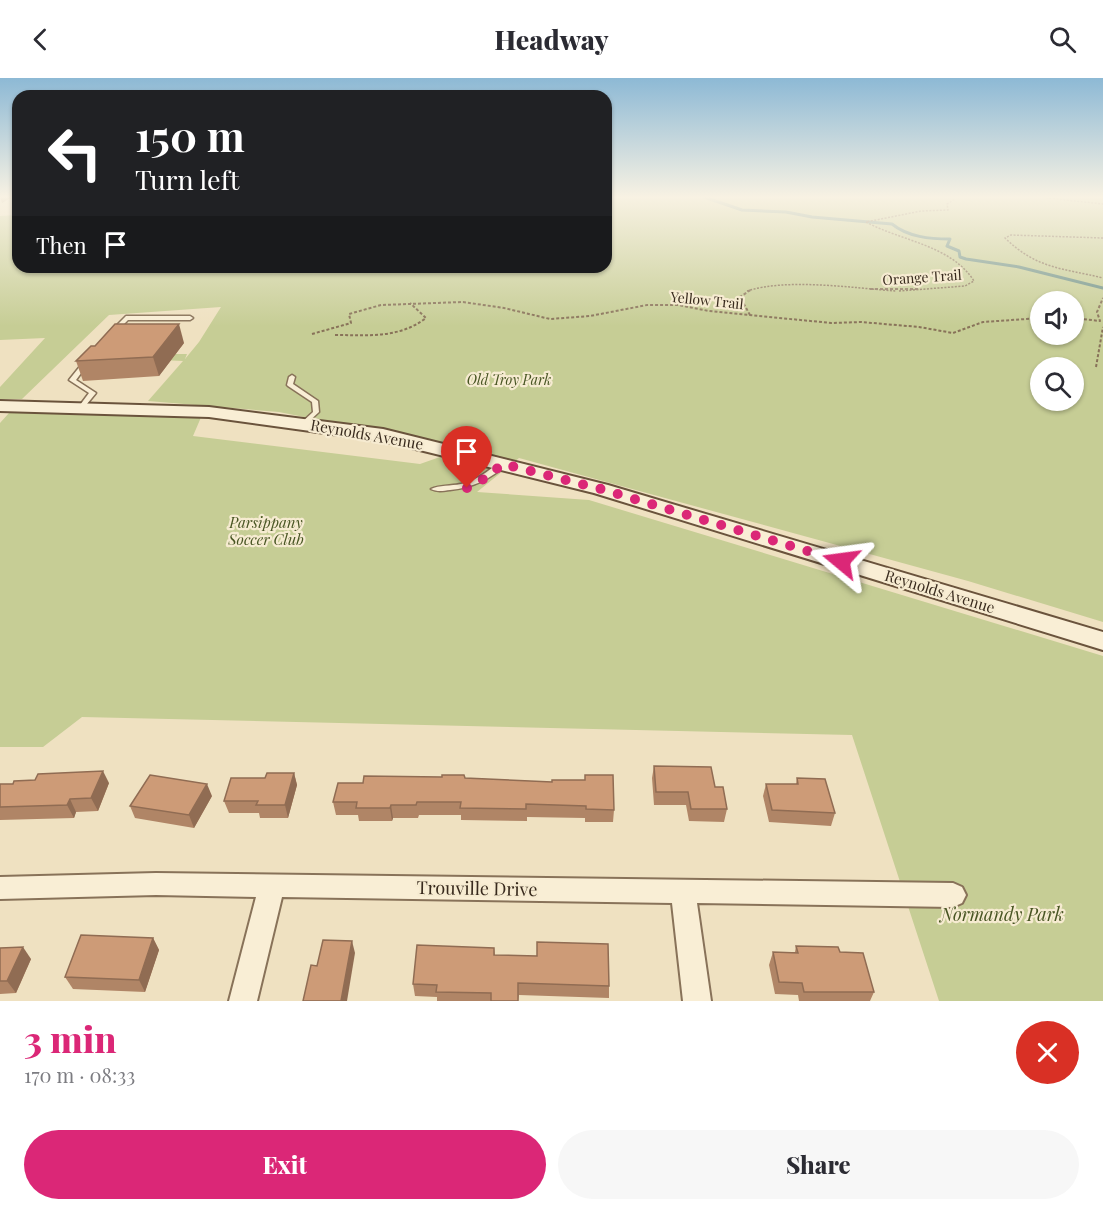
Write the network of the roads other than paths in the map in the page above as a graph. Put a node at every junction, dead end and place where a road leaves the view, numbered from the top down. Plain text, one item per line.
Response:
1 (190, 318) dead end
2 (111, 334) edge
3 (89, 359) edge
4 (292, 377) dead end
5 (0, 406) edge
6 (80, 409) junction
7 (304, 423) junction
8 (503, 464) junction
9 (435, 489) dead end
10 (1103, 641) edge
11 (272, 885) junction
12 (0, 888) edge
13 (683, 891) junction
14 (953, 895) dead end
15 (243, 1001) edge
16 (697, 1001) edge

1 - 2 lane
3 - 6 lane
4 - 7 lane
5 - 6 street, Reynolds Avenue
6 - 7 street, Reynolds Avenue
7 - 8 street, Reynolds Avenue
8 - 9 lane
8 - 10 street, Reynolds Avenue
11 - 12 street, Trouville Drive
11 - 13 street, Trouville Drive
11 - 15 street
13 - 14 street, Trouville Drive
13 - 16 street

